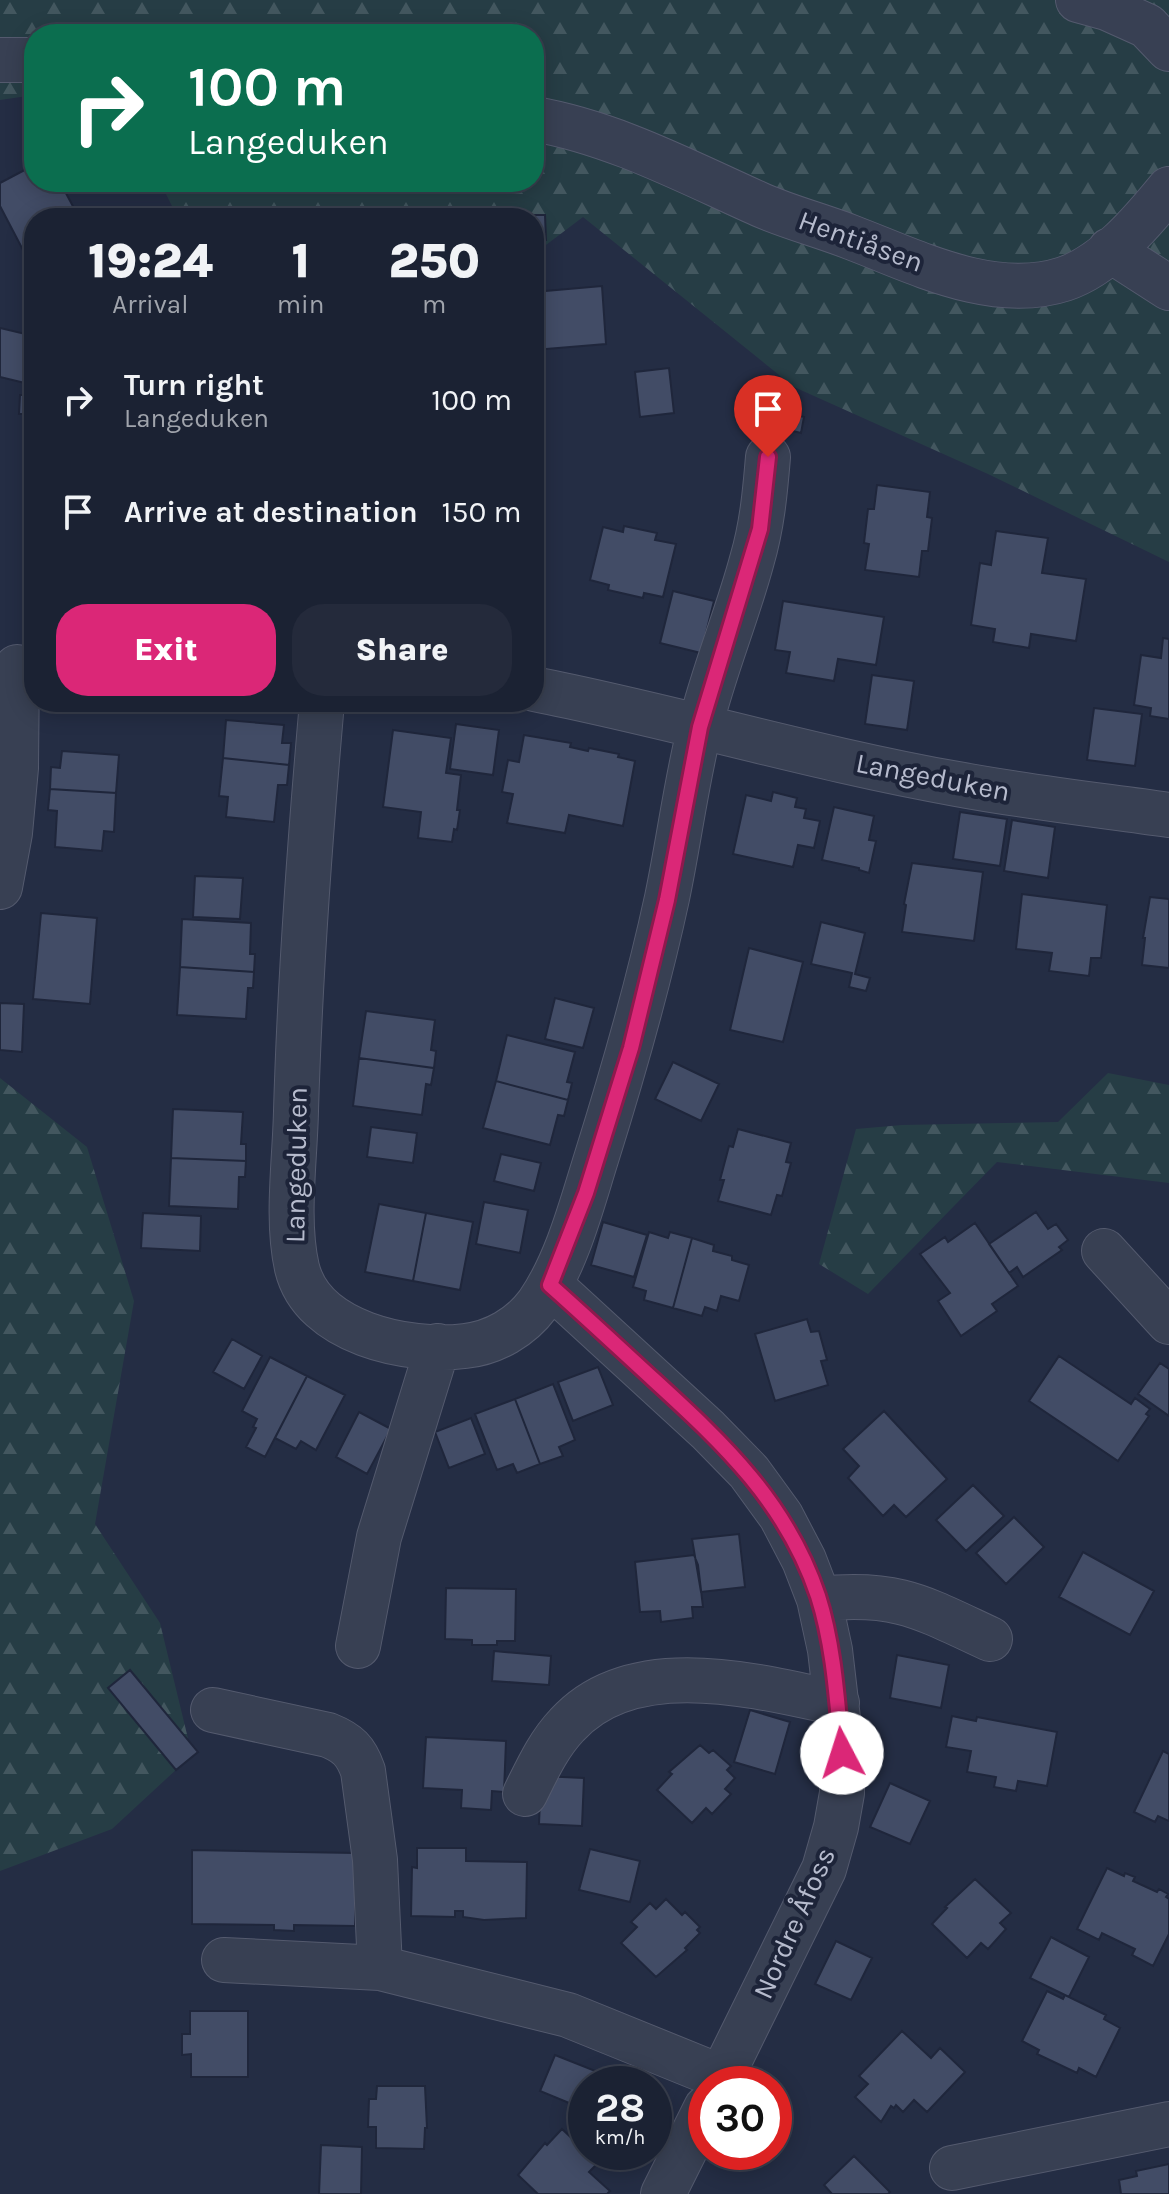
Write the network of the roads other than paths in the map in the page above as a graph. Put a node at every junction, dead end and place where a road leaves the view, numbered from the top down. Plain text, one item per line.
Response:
1 (1078, 0) edge
2 (1169, 49) edge
3 (0, 60) edge
4 (24, 60) edge
5 (544, 121) edge
6 (1169, 189) edge
7 (1110, 250) junction
8 (1169, 288) edge
9 (768, 457) dead end
10 (17, 666) edge
11 (544, 691) edge
12 (321, 712) edge
13 (700, 727) junction
14 (1169, 815) edge
15 (0, 887) edge
16 (1104, 1251) dead end
17 (550, 1285) junction
18 (1169, 1322) edge
19 (438, 1346) junction
20 (819, 1599) junction
21 (990, 1639) dead end
22 (358, 1646) dead end
23 (837, 1703) junction
24 (213, 1710) dead end
25 (525, 1794) dead end
26 (224, 1960) dead end
27 (380, 1968) junction
28 (727, 2066) edge
29 (688, 2076) edge
30 (1169, 2124) edge
31 (688, 2144) edge
32 (952, 2168) dead end
33 (663, 2194) edge

1 - 2 street
3 - 4 street
5 - 7 street, Hentiåsen
6 - 7 street, Hentiåsen
7 - 8 street
9 - 13 street, Langeduken
10 - 15 street
11 - 13 street, Langeduken
12 - 19 street, Langeduken
13 - 14 street, Langeduken
13 - 17 street, Langeduken
16 - 18 street
17 - 19 street, Langeduken
17 - 20 street, Nordre Åfoss
19 - 22 street
20 - 21 street
20 - 23 street, Nordre Åfoss
23 - 25 street
23 - 28 street, Nordre Åfoss
24 - 27 street
26 - 27 street
27 - 29 street
30 - 32 street
31 - 33 street, Nordre Åfoss

